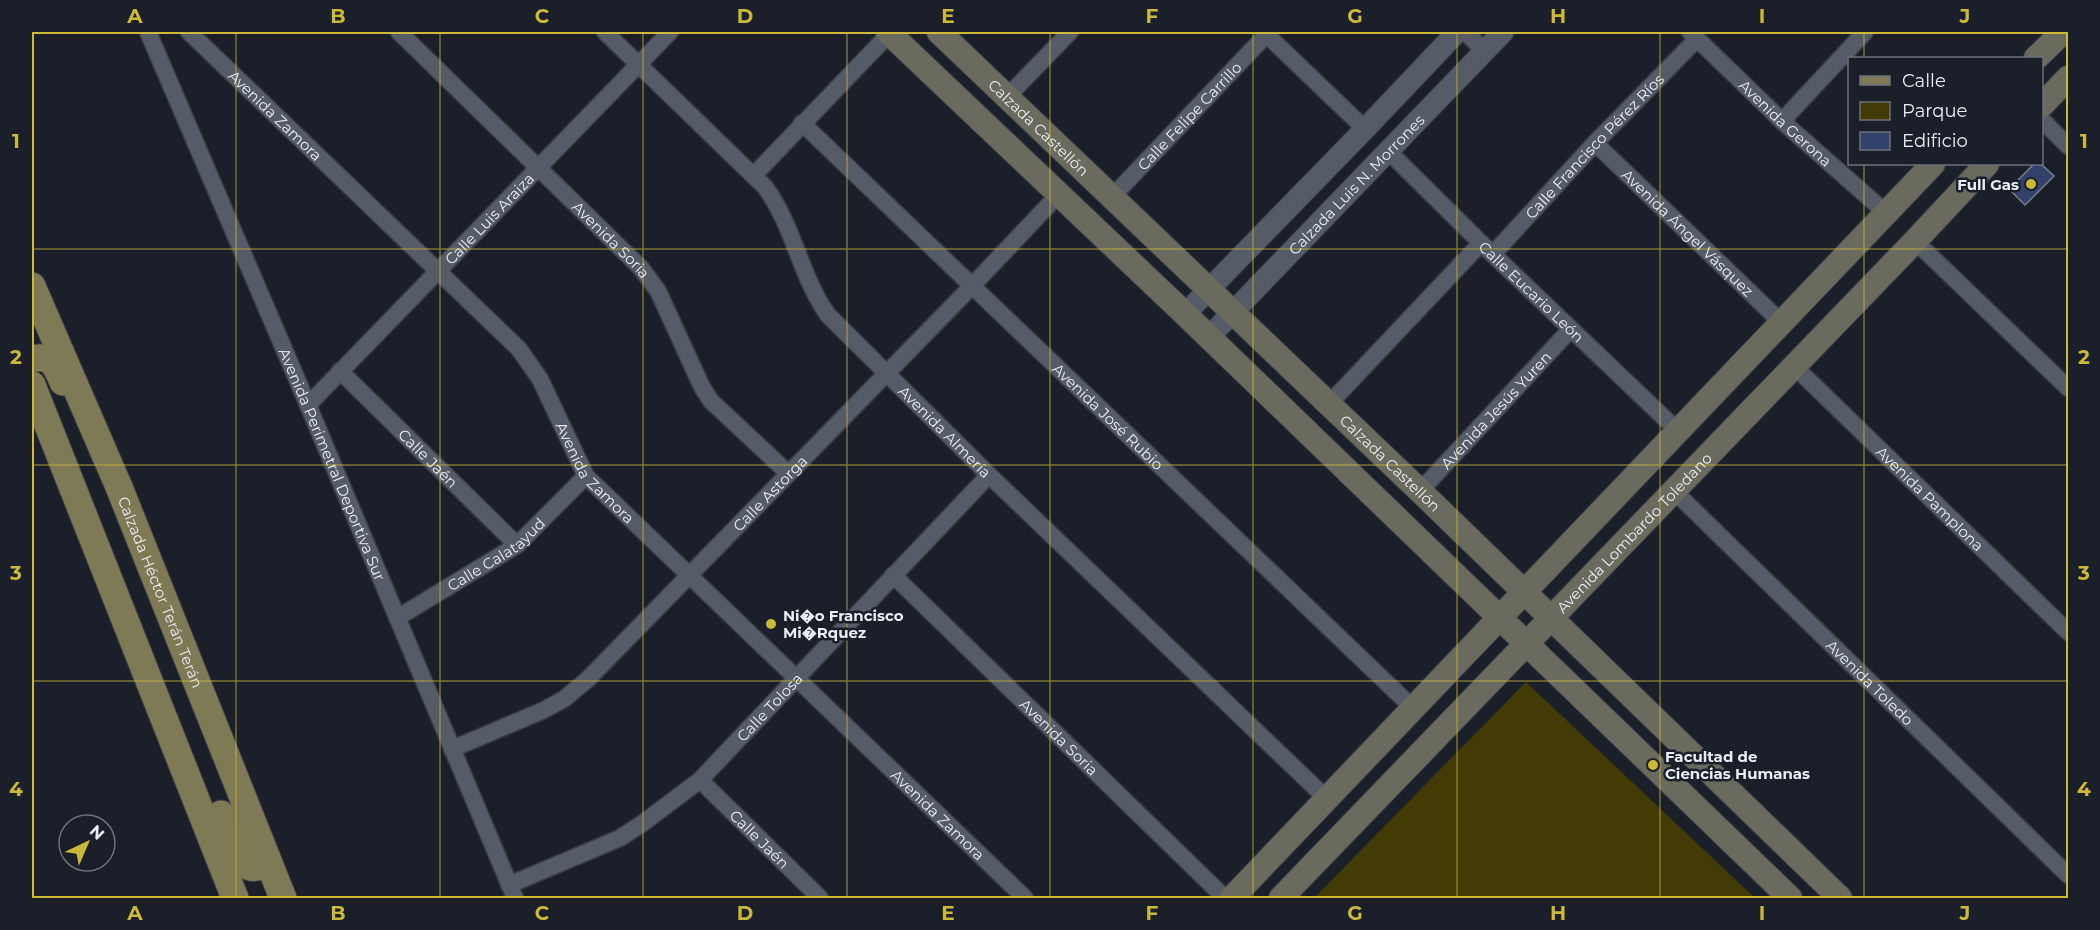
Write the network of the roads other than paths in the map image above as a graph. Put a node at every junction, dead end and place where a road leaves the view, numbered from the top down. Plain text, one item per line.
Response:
1 (148, 32) edge
2 (189, 32) edge
3 (399, 32) edge
4 (604, 32) edge
5 (670, 32) edge
6 (889, 32) edge
7 (939, 32) edge
8 (1070, 32) edge
9 (1457, 32) edge
10 (1465, 32) edge
11 (1503, 32) edge
12 (1865, 32) edge
13 (2063, 32) edge
14 (1265, 33) edge
15 (1693, 35) edge
16 (1485, 51) junction
17 (2037, 57) edge
18 (638, 64) junction
19 (2068, 78) edge
20 (1007, 97) junction
21 (2043, 104) edge
22 (1782, 120) junction
23 (2043, 121) edge
24 (802, 123) junction
25 (1365, 129) junction
26 (1595, 143) junction
27 (2068, 146) edge
28 (1388, 151) junction
29 (1932, 165) edge
30 (1986, 165) edge
31 (539, 167) junction
32 (754, 175) junction
33 (1059, 194) junction
34 (1112, 197) junction
35 (1884, 212) junction
36 (1915, 240) junction
37 (1487, 249) junction
38 (439, 270) junction
39 (32, 286) edge
40 (972, 286) junction
41 (1209, 289) junction
42 (1233, 312) junction
43 (1185, 314) junction
44 (1782, 323) junction
45 (1570, 329) junction
46 (1209, 337) junction
47 (32, 359) edge
48 (1794, 366) junction
49 (340, 371) junction
50 (885, 373) junction
51 (32, 385) edge
52 (2068, 388) edge
53 (1329, 404) junction
54 (308, 405) junction
55 (1678, 431) junction
56 (788, 473) junction
57 (989, 475) junction
58 (586, 476) junction
59 (1674, 491) junction
60 (1420, 492) junction
61 (132, 519) junction
62 (517, 545) junction
63 (690, 575) junction
64 (893, 575) junction
65 (1523, 592) junction
66 (1499, 617) junction
67 (397, 618) junction
68 (1550, 618) junction
69 (2068, 632) edge
70 (1526, 644) junction
71 (141, 663) junction
72 (797, 679) junction
73 (1414, 710) junction
74 (452, 749) junction
75 (700, 780) junction
76 (1328, 800) junction
77 (269, 864) junction
78 (2068, 875) edge
79 (512, 892) edge
80 (1283, 896) edge
81 (236, 898) edge
82 (283, 898) edge
83 (820, 898) edge
84 (1025, 898) edge
85 (1225, 898) edge
86 (1232, 898) edge
87 (1790, 898) edge
88 (1840, 898) edge

1 - 54 street, Avenida Perimetral Deportiva Sur
2 - 38 street, Avenida Zamora
3 - 31 street, Avenida Soria
4 - 18 street, Avenida Almería
5 - 18 street, Calle Luis Araiza
6 - 24 street
6 - 33 main road
7 - 20 main road, Calzada Castellón
8 - 20 street
9 - 25 street, Calzada Luis N. Morrones
10 - 16 street
11 - 16 street, Calzada Luis N. Morrones
12 - 22 street
13 - 17 main road
14 - 25 street
14 - 34 street, Calle Felipe Carrillo
15 - 22 street, Avenida Gerona
15 - 26 street, Calle Francisco Pérez Ríos
16 - 28 street, Calzada Luis N. Morrones
18 - 31 street, Calle Luis Araiza
18 - 32 street, Avenida Almería
19 - 21 main road
20 - 34 main road, Calzada Castellón
22 - 35 street, Avenida Gerona
23 - 27 street
24 - 32 street
24 - 40 street, Avenida José Rubio
25 - 41 street, Calzada Luis N. Morrones
26 - 37 street, Calle Francisco Pérez Ríos
26 - 44 street, Avenida Ángel Vásquez
28 - 37 street, Calle Eucario León
28 - 42 street, Calzada Luis N. Morrones
29 - 35 main road
30 - 36 main road, Avenida Lombardo Toledano
31 - 38 street, Calle Luis Araiza
31 - 56 street, Avenida Soria
32 - 50 street, Avenida Almería
33 - 40 street, Calle Astorga
33 - 43 main road
34 - 41 main road, Calzada Castellón
35 - 44 main road
36 - 48 main road, Avenida Lombardo Toledano
36 - 52 street
37 - 45 street, Calle Eucario León
37 - 53 street, Calle Francisco Pérez Ríos
38 - 49 street, Calle Luis Araiza
38 - 58 street, Avenida Zamora
39 - 61 main road, Calzada Héctor Terán Terán
40 - 50 street, Calle Astorga
40 - 73 street, Avenida José Rubio
41 - 42 main road, Calzada Castellón
41 - 43 street, Calzada Luis N. Morrones
42 - 46 street, Calzada Luis N. Morrones
42 - 53 main road, Calzada Castellón
43 - 46 main road
44 - 55 main road
45 - 55 street, Calle Eucario León
45 - 60 street, Avenida Jesús Yuren
46 - 66 main road
47 - 61 main road
48 - 59 main road, Avenida Lombardo Toledano
48 - 69 street, Avenida Pamplona
49 - 54 street, Calle Luis Araiza
49 - 62 street, Calle Jaén
50 - 56 street, Calle Astorga
50 - 57 street, Avenida Almería
51 - 71 main road
53 - 60 main road, Calzada Castellón
54 - 67 street, Avenida Perimetral Deportiva Sur
55 - 65 main road
56 - 63 street, Calle Astorga
57 - 64 street, Calle Tolosa
57 - 76 street, Avenida Almería
58 - 62 street, Calle Calatayud
58 - 63 street, Avenida Zamora
59 - 68 main road, Avenida Lombardo Toledano
59 - 78 street, Avenida Toledo
60 - 65 main road, Calzada Castellón
61 - 77 main road, Calzada Héctor Terán Terán
62 - 67 street, Calle Calatayud
63 - 72 street, Avenida Zamora
63 - 74 street, Calle Astorga
64 - 72 street, Calle Tolosa
64 - 85 street, Avenida Soria
65 - 66 main road
65 - 68 main road, Calzada Castellón
66 - 70 main road
66 - 73 main road
67 - 74 street, Avenida Perimetral Deportiva Sur
68 - 70 main road, Avenida Lombardo Toledano
68 - 88 main road, Calzada Castellón
70 - 80 main road, Avenida Lombardo Toledano
70 - 87 main road
71 - 77 main road
71 - 81 main road
72 - 75 street, Calle Tolosa
72 - 84 street, Avenida Zamora
73 - 76 main road
74 - 79 street, Avenida Perimetral Deportiva Sur
75 - 79 street, Calle Tolosa
75 - 83 street, Calle Jaén
76 - 80 main road
76 - 86 main road
77 - 82 main road, Calzada Héctor Terán Terán

